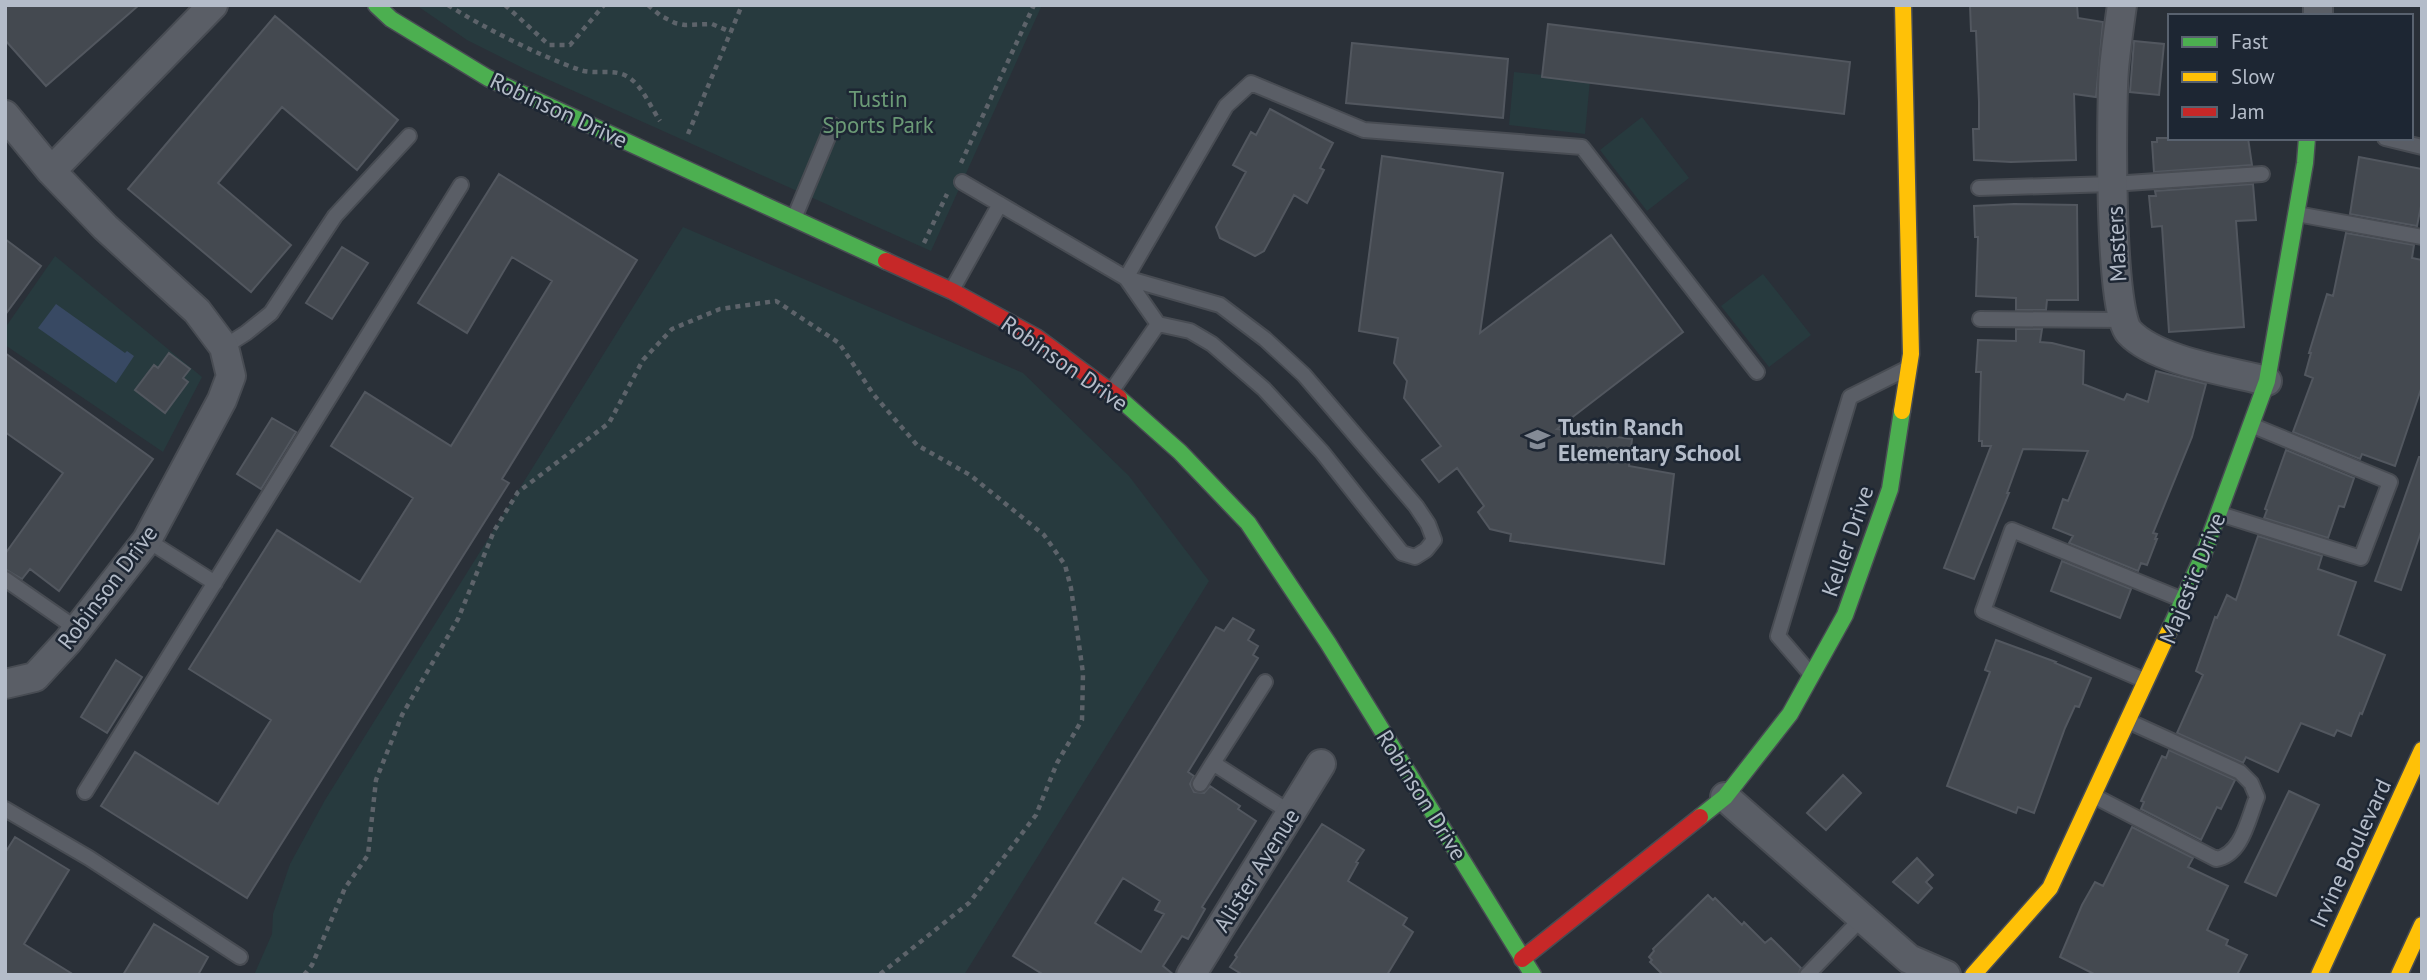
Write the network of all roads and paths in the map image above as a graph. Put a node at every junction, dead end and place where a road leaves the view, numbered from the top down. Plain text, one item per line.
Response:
1 (213, 5) edge
2 (376, 5) edge
3 (448, 5) edge
4 (505, 5) edge
5 (604, 5) edge
6 (648, 5) edge
7 (742, 5) edge
8 (1034, 5) edge
9 (1903, 5) edge
10 (2122, 5) edge
11 (730, 32) junction
12 (5, 115) edge
13 (833, 125) dead end
14 (669, 126) dead end
15 (678, 131) dead end
16 (409, 136) dead end
17 (687, 136) junction
18 (2307, 140) edge
19 (2393, 140) edge
20 (2422, 147) edge
21 (676, 164) junction
22 (960, 166) dead end
23 (51, 171) junction
24 (2262, 174) dead end
25 (962, 182) dead end
26 (2112, 184) junction
27 (461, 185) dead end
28 (1979, 188) dead end
29 (949, 190) dead end
30 (1000, 204) junction
31 (2296, 214) junction
32 (795, 217) junction
33 (2422, 237) edge
34 (911, 272) junction
35 (1126, 278) junction
36 (952, 291) junction
37 (1980, 319) dead end
38 (2123, 320) junction
39 (1158, 324) junction
40 (225, 347) junction
41 (1908, 368) junction
42 (1757, 372) dead end
43 (2267, 382) junction
44 (1112, 391) junction
45 (2251, 425) junction
46 (2219, 513) junction
47 (147, 540) junction
48 (5, 579) edge
49 (215, 583) junction
50 (2185, 601) junction
51 (78, 629) junction
52 (1812, 675) junction
53 (2147, 681) junction
54 (1265, 682) dead end
55 (5, 684) edge
56 (2129, 722) junction
57 (2422, 750) edge
58 (1213, 763) junction
59 (1321, 764) dead end
60 (2418, 769) edge
61 (1200, 784) dead end
62 (85, 792) dead end
63 (2094, 796) junction
64 (1725, 797) junction
65 (5, 809) edge
66 (1291, 813) junction
67 (1863, 918) junction
68 (2422, 925) edge
69 (240, 957) dead end
70 (1522, 959) junction
71 (1974, 974) edge
72 (304, 975) edge
73 (879, 975) edge
74 (1191, 975) edge
75 (1533, 975) edge
76 (1807, 975) edge
77 (1946, 975) edge
78 (2319, 975) edge
79 (2399, 975) edge

1 - 23 street
2 - 21 street, Robinson Drive
3 - 14 path
4 - 5 path
6 - 11 path
7 - 11 path
8 - 22 path
9 - 41 street, Keller Drive
10 - 26 street, Masters
11 - 17 path
12 - 23 street
13 - 32 lane
15 - 17 path
16 - 40 lane
17 - 21 path
18 - 31 street, Majestic Drive
19 - 20 lane
21 - 32 street, Robinson Drive
23 - 40 street
24 - 26 lane
25 - 30 lane
26 - 28 lane
26 - 38 street, Masters
27 - 49 lane
29 - 34 path
30 - 35 lane
30 - 36 lane
31 - 33 lane
31 - 43 street, Majestic Drive
32 - 34 street, Robinson Drive
34 - 36 street, Robinson Drive
35 - 39 lane
35 - 39 lane
35 - 42 lane
36 - 44 street, Robinson Drive
37 - 38 lane
38 - 43 street
39 - 44 lane
40 - 47 street, Robinson Drive
41 - 52 street, Keller Drive
41 - 52 lane
43 - 45 street, Majestic Drive
44 - 70 street, Robinson Drive
45 - 46 street, Majestic Drive
45 - 46 lane
46 - 50 street, Majestic Drive
47 - 49 lane
47 - 51 street, Robinson Drive
48 - 51 lane
49 - 62 lane
50 - 53 street, Majestic Drive
50 - 53 lane
51 - 55 street, Robinson Drive
52 - 64 street, Keller Drive
53 - 56 street, Majestic Drive
54 - 58 lane
56 - 63 street, Majestic Drive
56 - 63 lane
57 - 60 street, Irvine Boulevard
58 - 61 lane
58 - 66 lane
59 - 66 street, Alister Avenue
60 - 78 street, Irvine Boulevard
63 - 71 street, Majestic Drive
64 - 67 street
64 - 70 street, Keller Drive
65 - 69 lane
66 - 74 street, Alister Avenue
67 - 76 lane
67 - 77 street
68 - 79 street
70 - 75 street, Robinson Drive
72 - 73 path

